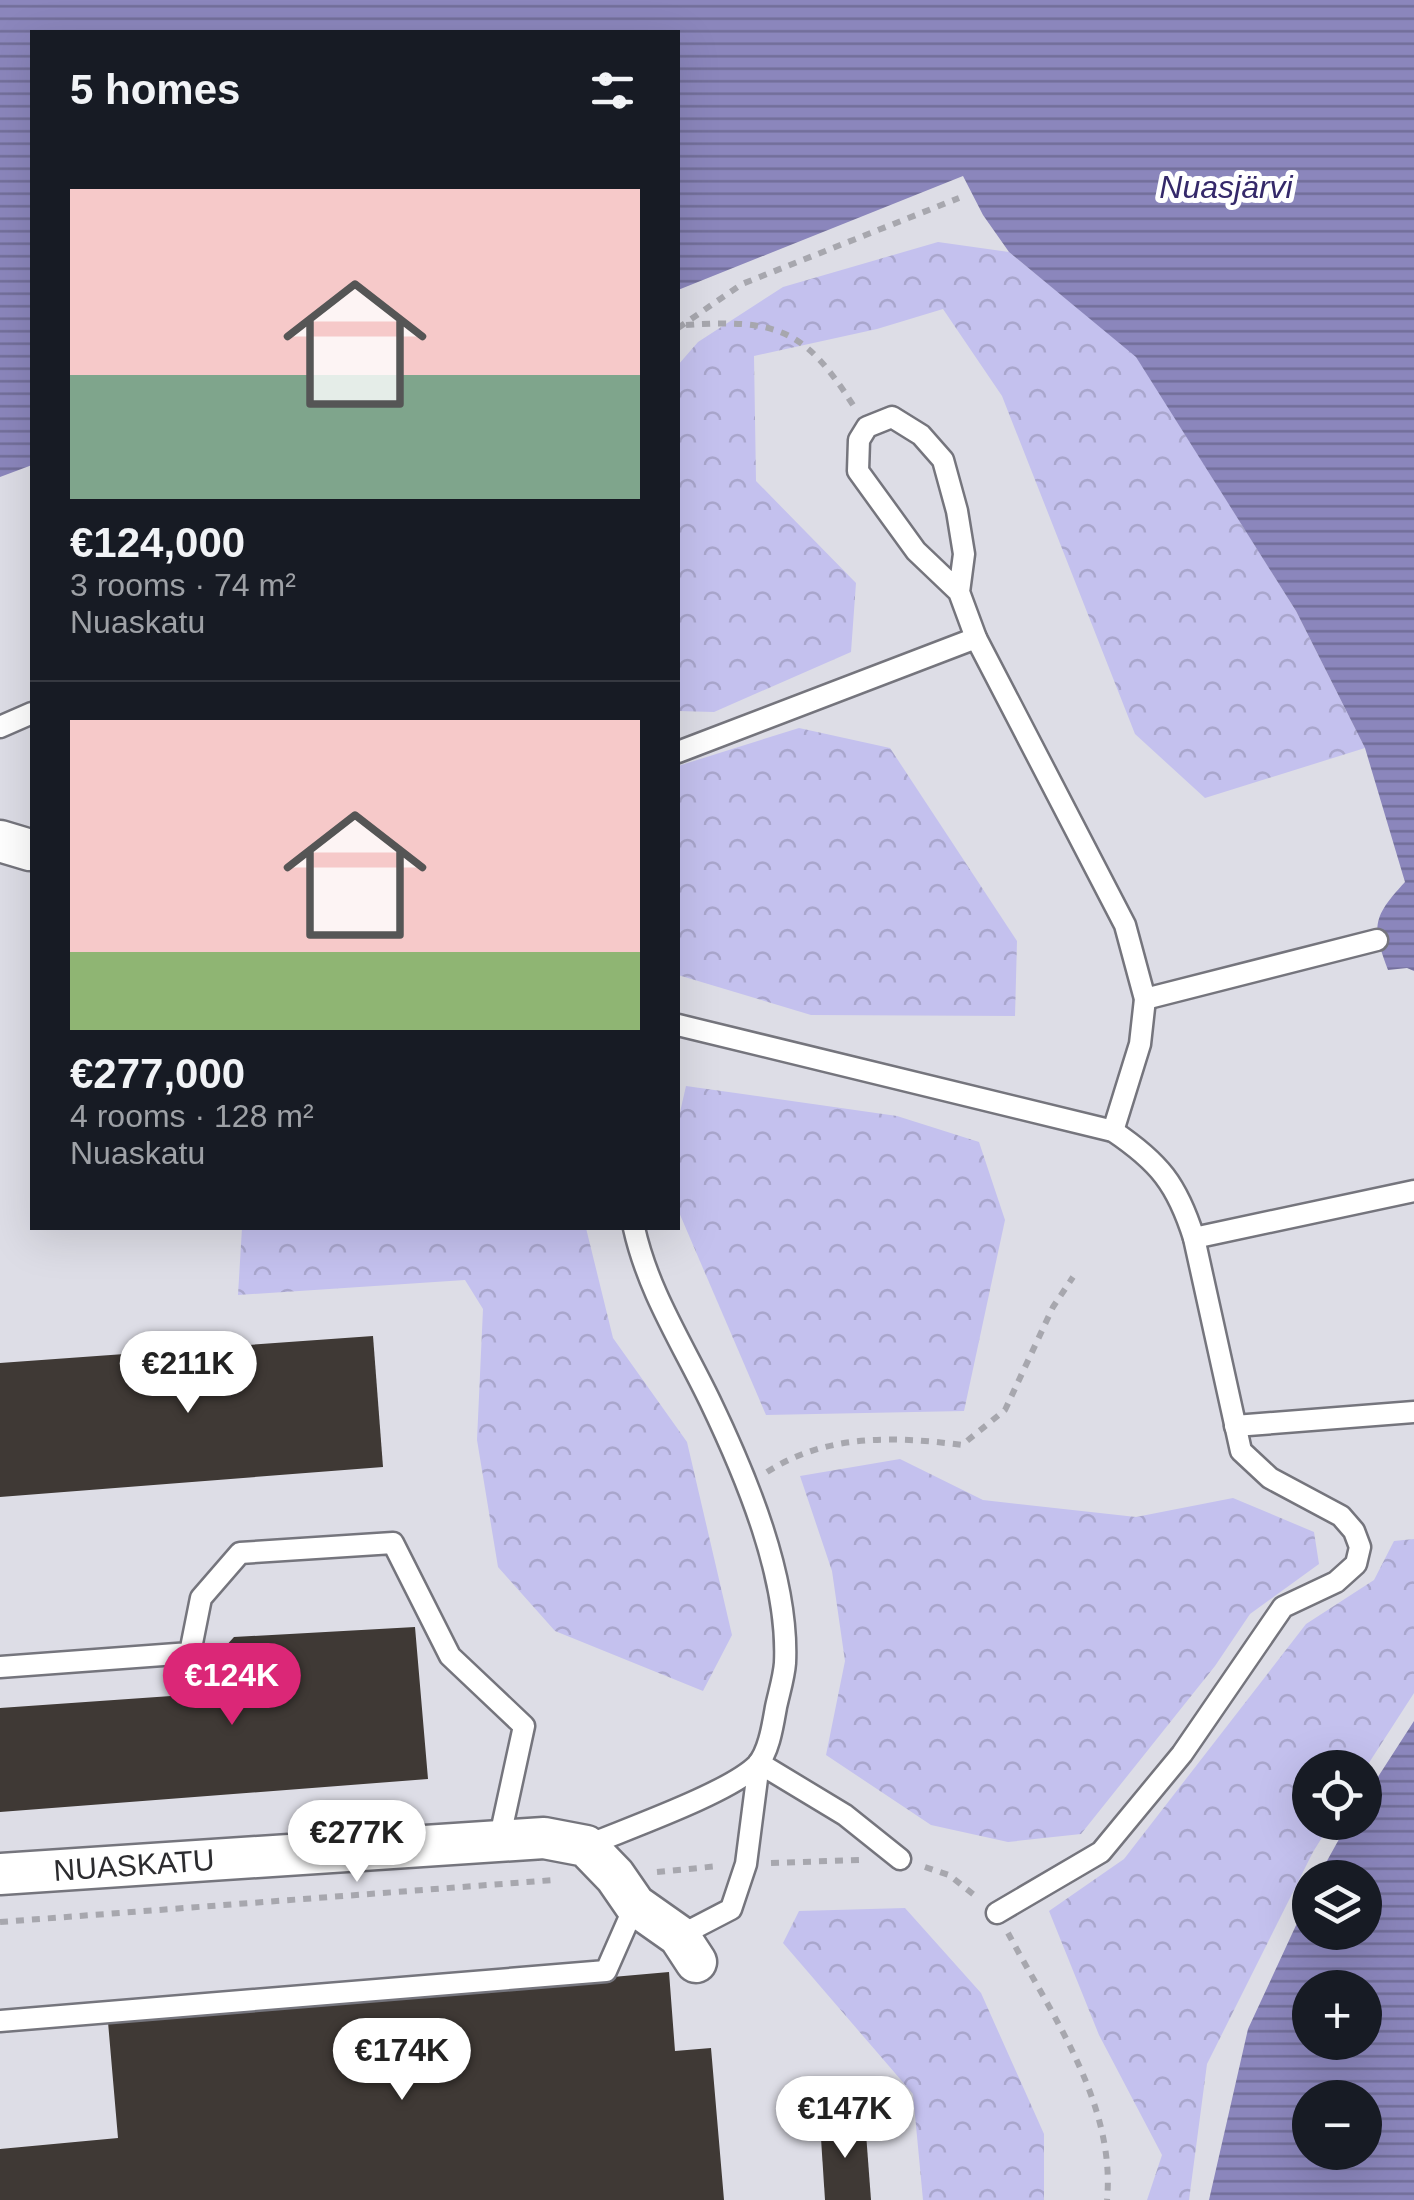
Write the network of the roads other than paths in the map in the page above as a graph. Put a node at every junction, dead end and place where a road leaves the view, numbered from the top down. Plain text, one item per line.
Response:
1 (959, 592) junction
2 (976, 638) junction
3 (30, 714) edge
4 (0, 728) edge
5 (680, 751) edge
6 (1377, 940) dead end
7 (1144, 999) junction
8 (680, 1025) edge
9 (1113, 1131) junction
10 (1414, 1191) edge
11 (634, 1230) edge
12 (1194, 1238) junction
13 (1414, 1412) edge
14 (1234, 1426) junction
15 (0, 1668) edge
16 (759, 1763) junction
17 (499, 1841) junction
18 (586, 1846) junction
19 (900, 1859) road end
20 (0, 1874) edge
21 (625, 1890) junction
22 (997, 1913) road end
23 (687, 1949) joint
24 (0, 2021) edge

1 - 1 lane
1 - 2 lane
2 - 5 lane
2 - 7 lane
3 - 4 lane
6 - 7 lane
7 - 9 lane
8 - 9 lane
9 - 12 lane
10 - 12 lane
11 - 16 lane
12 - 14 lane
13 - 14 lane
14 - 22 lane
15 - 17 lane
16 - 18 lane
16 - 19 lane
16 - 23 lane
17 - 18 street, NUASKATU
17 - 20 street, NUASKATU
18 - 21 street
21 - 23 street
21 - 24 lane

